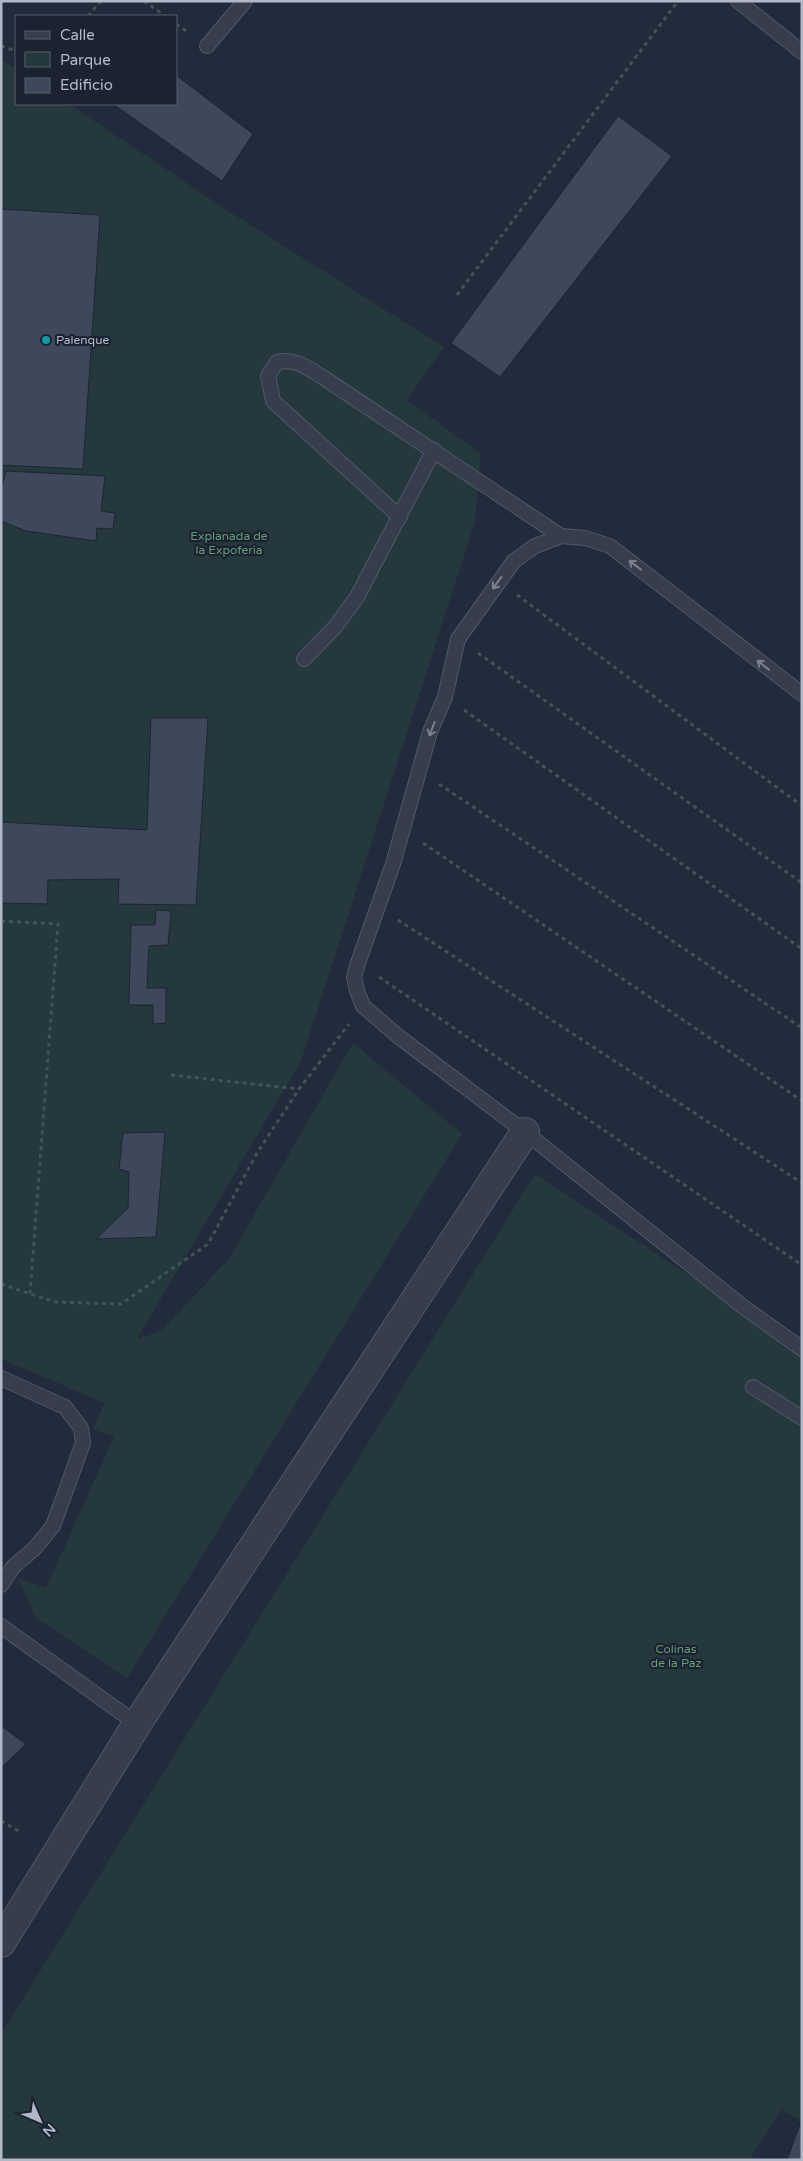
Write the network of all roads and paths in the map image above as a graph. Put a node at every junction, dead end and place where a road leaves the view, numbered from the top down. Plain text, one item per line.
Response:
1 (101, 1) edge
2 (144, 1) edge
3 (245, 1) edge
4 (678, 1) edge
5 (738, 1) edge
6 (89, 15) edge
7 (164, 15) edge
8 (1, 46) edge
9 (207, 46) dead end
10 (15, 51) edge
11 (802, 52) edge
12 (457, 295) dead end
13 (434, 450) junction
14 (400, 517) junction
15 (561, 536) junction
16 (499, 581) junction
17 (458, 639) junction
18 (304, 659) dead end
19 (802, 694) edge
20 (445, 697) junction
21 (420, 771) junction
22 (802, 806) edge
23 (402, 828) junction
24 (802, 883) edge
25 (376, 906) junction
26 (1, 921) edge
27 (802, 949) edge
28 (358, 963) junction
29 (363, 1006) junction
30 (802, 1028) edge
31 (171, 1075) dead end
32 (299, 1089) junction
33 (802, 1101) edge
34 (525, 1132) junction
35 (802, 1183) edge
36 (802, 1265) edge
37 (1, 1284) edge
38 (30, 1294) junction
39 (802, 1349) edge
40 (1, 1378) edge
41 (753, 1386) dead end
42 (802, 1418) edge
43 (1, 1585) edge
44 (1, 1626) edge
45 (137, 1724) junction
46 (1, 1821) edge
47 (22, 1833) dead end
48 (1, 1943) edge

1 - 6 path
2 - 7 path
3 - 9 lane
4 - 12 path
5 - 11 lane
8 - 10 path
13 - 14 lane
13 - 14 lane
13 - 15 lane
14 - 18 lane
15 - 16 lane
19 -> 15 lane
16 -> 17 lane
16 - 22 path
17 - 20 lane
17 - 24 path
20 -> 21 lane
20 - 27 path
21 - 23 lane
21 - 30 path
23 - 25 lane
23 - 33 path
25 - 28 lane
25 - 35 path
26 - 38 path
28 - 29 lane
28 - 36 path
29 - 32 path
29 - 34 lane
31 - 32 path
32 - 38 path
34 - 39 lane
34 - 45 street
37 - 38 path
40 - 43 lane
41 - 42 lane
44 - 45 lane
45 - 48 street
46 - 47 path

